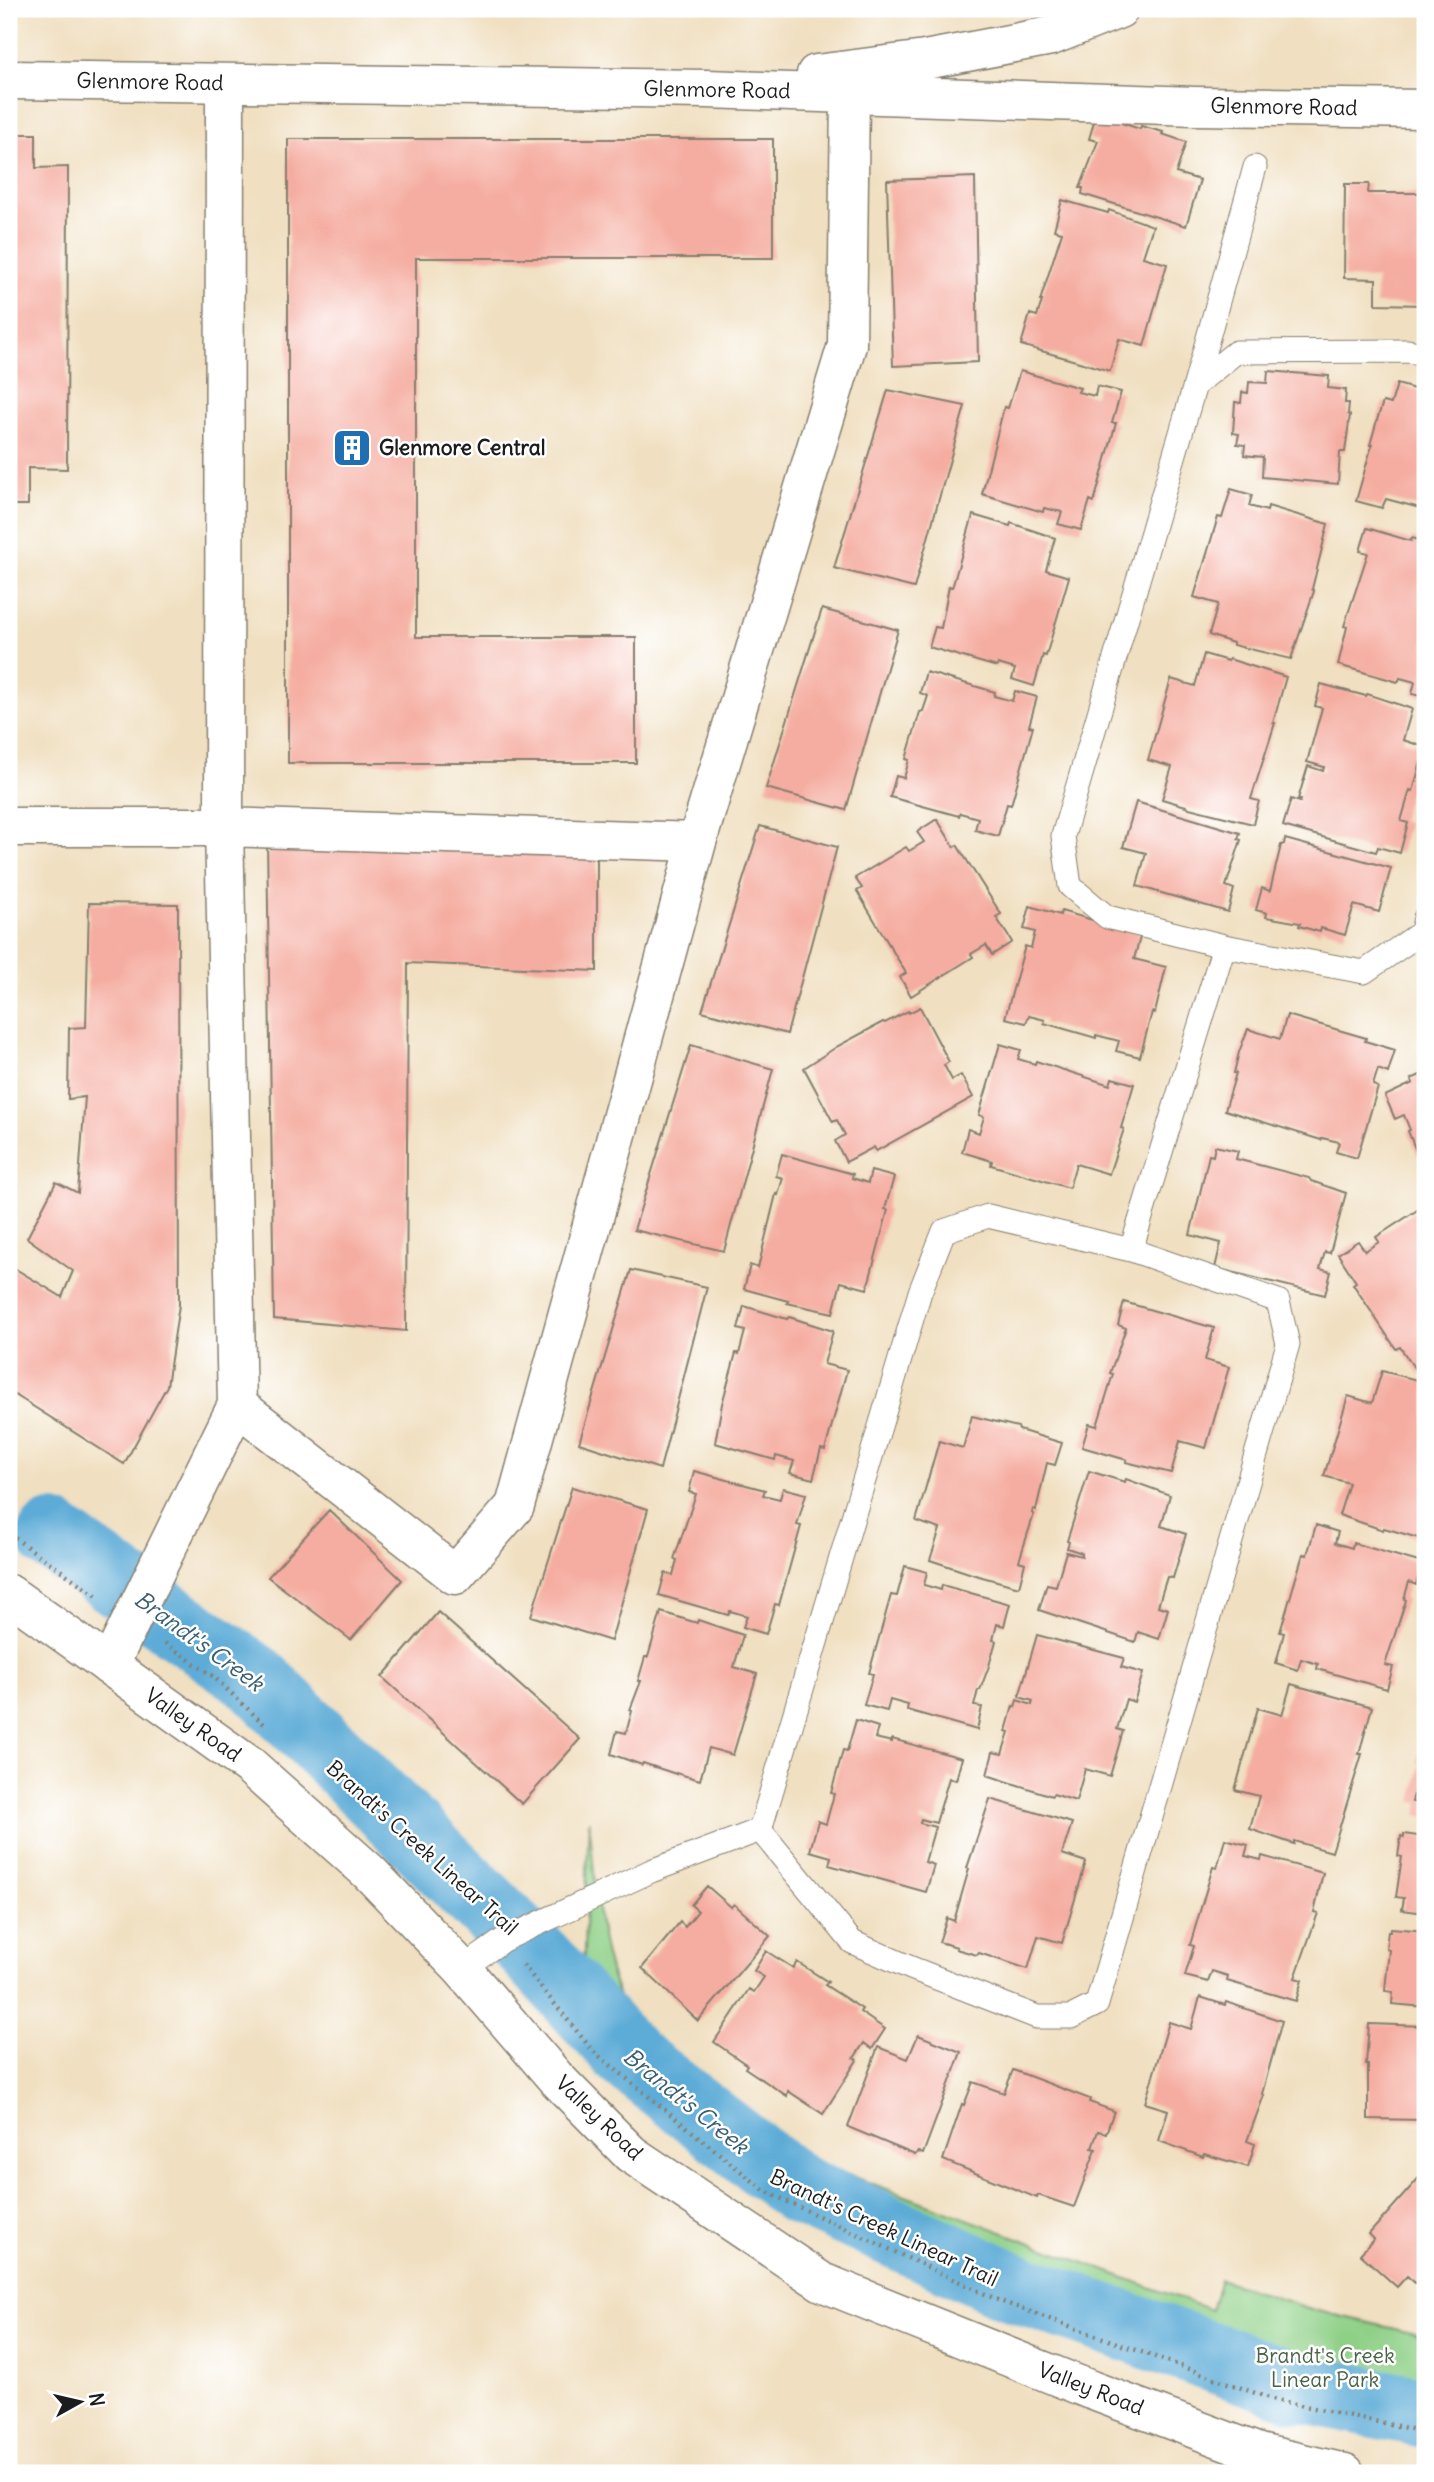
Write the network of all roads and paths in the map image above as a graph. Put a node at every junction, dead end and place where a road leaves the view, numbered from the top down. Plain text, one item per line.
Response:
1 (1119, 9) edge
2 (9, 80) edge
3 (225, 84) junction
4 (706, 89) junction
5 (850, 94) junction
6 (1425, 109) edge
7 (1255, 167) dead end
8 (1425, 354) edge
9 (1195, 385) junction
10 (9, 827) edge
11 (224, 827) junction
12 (697, 842) junction
13 (1425, 918) edge
14 (1224, 946) junction
15 (1131, 1250) junction
16 (237, 1405) junction
17 (9, 1534) edge
18 (9, 1594) edge
19 (133, 1621) junction
20 (109, 1666) junction
21 (275, 1734) dead end
22 (760, 1830) junction
23 (503, 1940) junction
24 (461, 1969) junction
25 (1425, 2432) edge
26 (1345, 2473) edge

1 - 4 street
2 - 3 street, Glenmore Road
3 - 4 street, Glenmore Road
3 - 11 street
4 - 5 street, Glenmore Road
5 - 6 street, Glenmore Road
5 - 12 street
7 - 9 lane
8 - 9 lane
9 - 14 lane
10 - 11 street
11 - 12 street
11 - 16 street
12 - 16 street
13 - 14 lane
14 - 15 lane
15 - 22 lane
15 - 22 lane
16 - 19 street
17 - 19 path
18 - 20 street, Valley Road
19 - 20 street
19 - 21 path
20 - 24 street, Valley Road
22 - 23 lane
23 - 24 lane
23 - 25 path, Brandt's Creek Linear Trail
24 - 26 street, Valley Road

